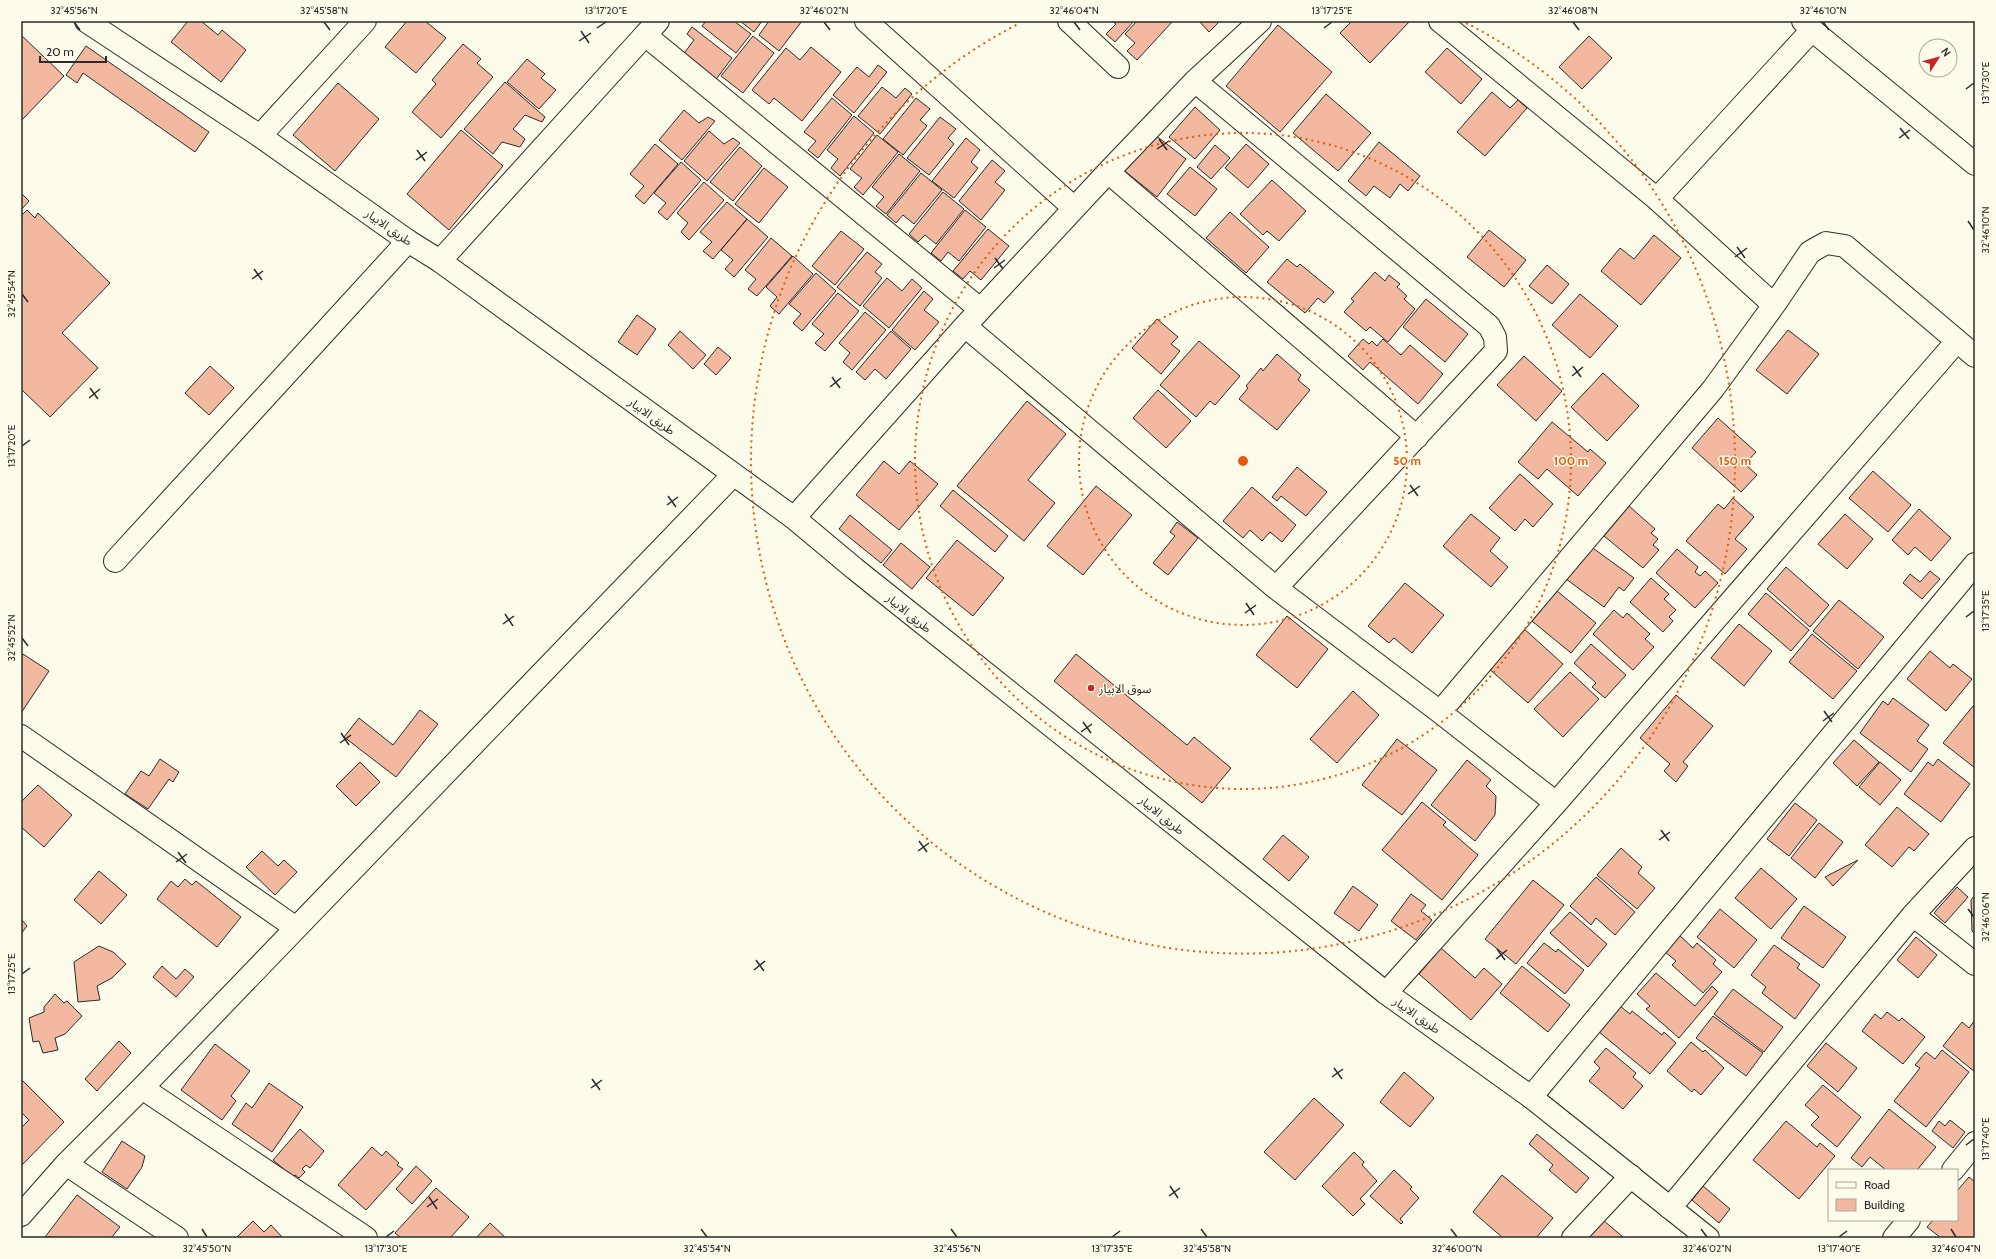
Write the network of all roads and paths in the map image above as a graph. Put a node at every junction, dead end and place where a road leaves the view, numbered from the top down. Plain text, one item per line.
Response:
1 (86, 21) edge
2 (365, 21) edge
3 (866, 21) edge
4 (1069, 21) edge
5 (1260, 21) edge
6 (1440, 21) edge
7 (1808, 26) edge
8 (651, 28) edge
9 (1118, 67) dead end
10 (1195, 81) junction
11 (260, 136) junction
12 (1975, 164) edge
13 (1108, 172) junction
14 (1657, 199) junction
15 (1074, 208) junction
16 (408, 241) junction
17 (440, 261) junction
18 (1774, 305) junction
19 (980, 309) junction
20 (965, 326) junction
21 (1957, 342) junction
22 (1975, 356) edge
23 (1417, 436) junction
24 (733, 475) junction
25 (794, 518) junction
26 (115, 561) dead end
27 (1975, 564) edge
28 (1276, 588) junction
29 (1440, 712) junction
30 (24, 744) edge
31 (1556, 803) junction
32 (1975, 848) edge
33 (1913, 915) junction
34 (296, 928) junction
35 (1975, 964) edge
36 (1386, 994) junction
37 (142, 1088) junction
38 (1531, 1097) junction
39 (1975, 1143) edge
40 (66, 1164) junction
41 (1954, 1169) edge
42 (1631, 1176) junction
43 (1670, 1208) junction
44 (21, 1215) edge
45 (1908, 1221) edge
46 (177, 1238) edge
47 (366, 1238) edge
48 (1573, 1238) edge
49 (1708, 1238) edge
50 (1894, 1238) edge

1 - 11 street, طريق الابيار
2 - 11 street
3 - 15 street
4 - 9 street
5 - 10 street
6 - 14 street
7 - 12 street
7 - 14 street
8 - 17 street
8 - 19 street
10 - 13 street
10 - 23 street
11 - 16 street, طريق الابيار
13 - 15 street
13 - 23 street
14 - 18 street
15 - 19 street
16 - 17 street, طريق الابيار
16 - 26 street
17 - 24 street, طريق الابيار
18 - 21 street
18 - 29 street
19 - 20 street
20 - 25 street
20 - 28 street
21 - 22 street
21 - 31 street
23 - 28 street
24 - 25 street, طريق الابيار
24 - 34 street
25 - 36 street, طريق الابيار
27 - 38 street
28 - 29 street
29 - 31 street
30 - 34 street
31 - 36 street
32 - 33 street
33 - 35 street
33 - 43 street
34 - 37 street
36 - 38 street, طريق الابيار
37 - 40 street
37 - 47 street
38 - 42 street, طريق الابيار
39 - 41 street
40 - 44 street
40 - 46 street
42 - 43 street, طريق الابيار
42 - 48 street
43 - 49 street, طريق الابيار
45 - 50 street

